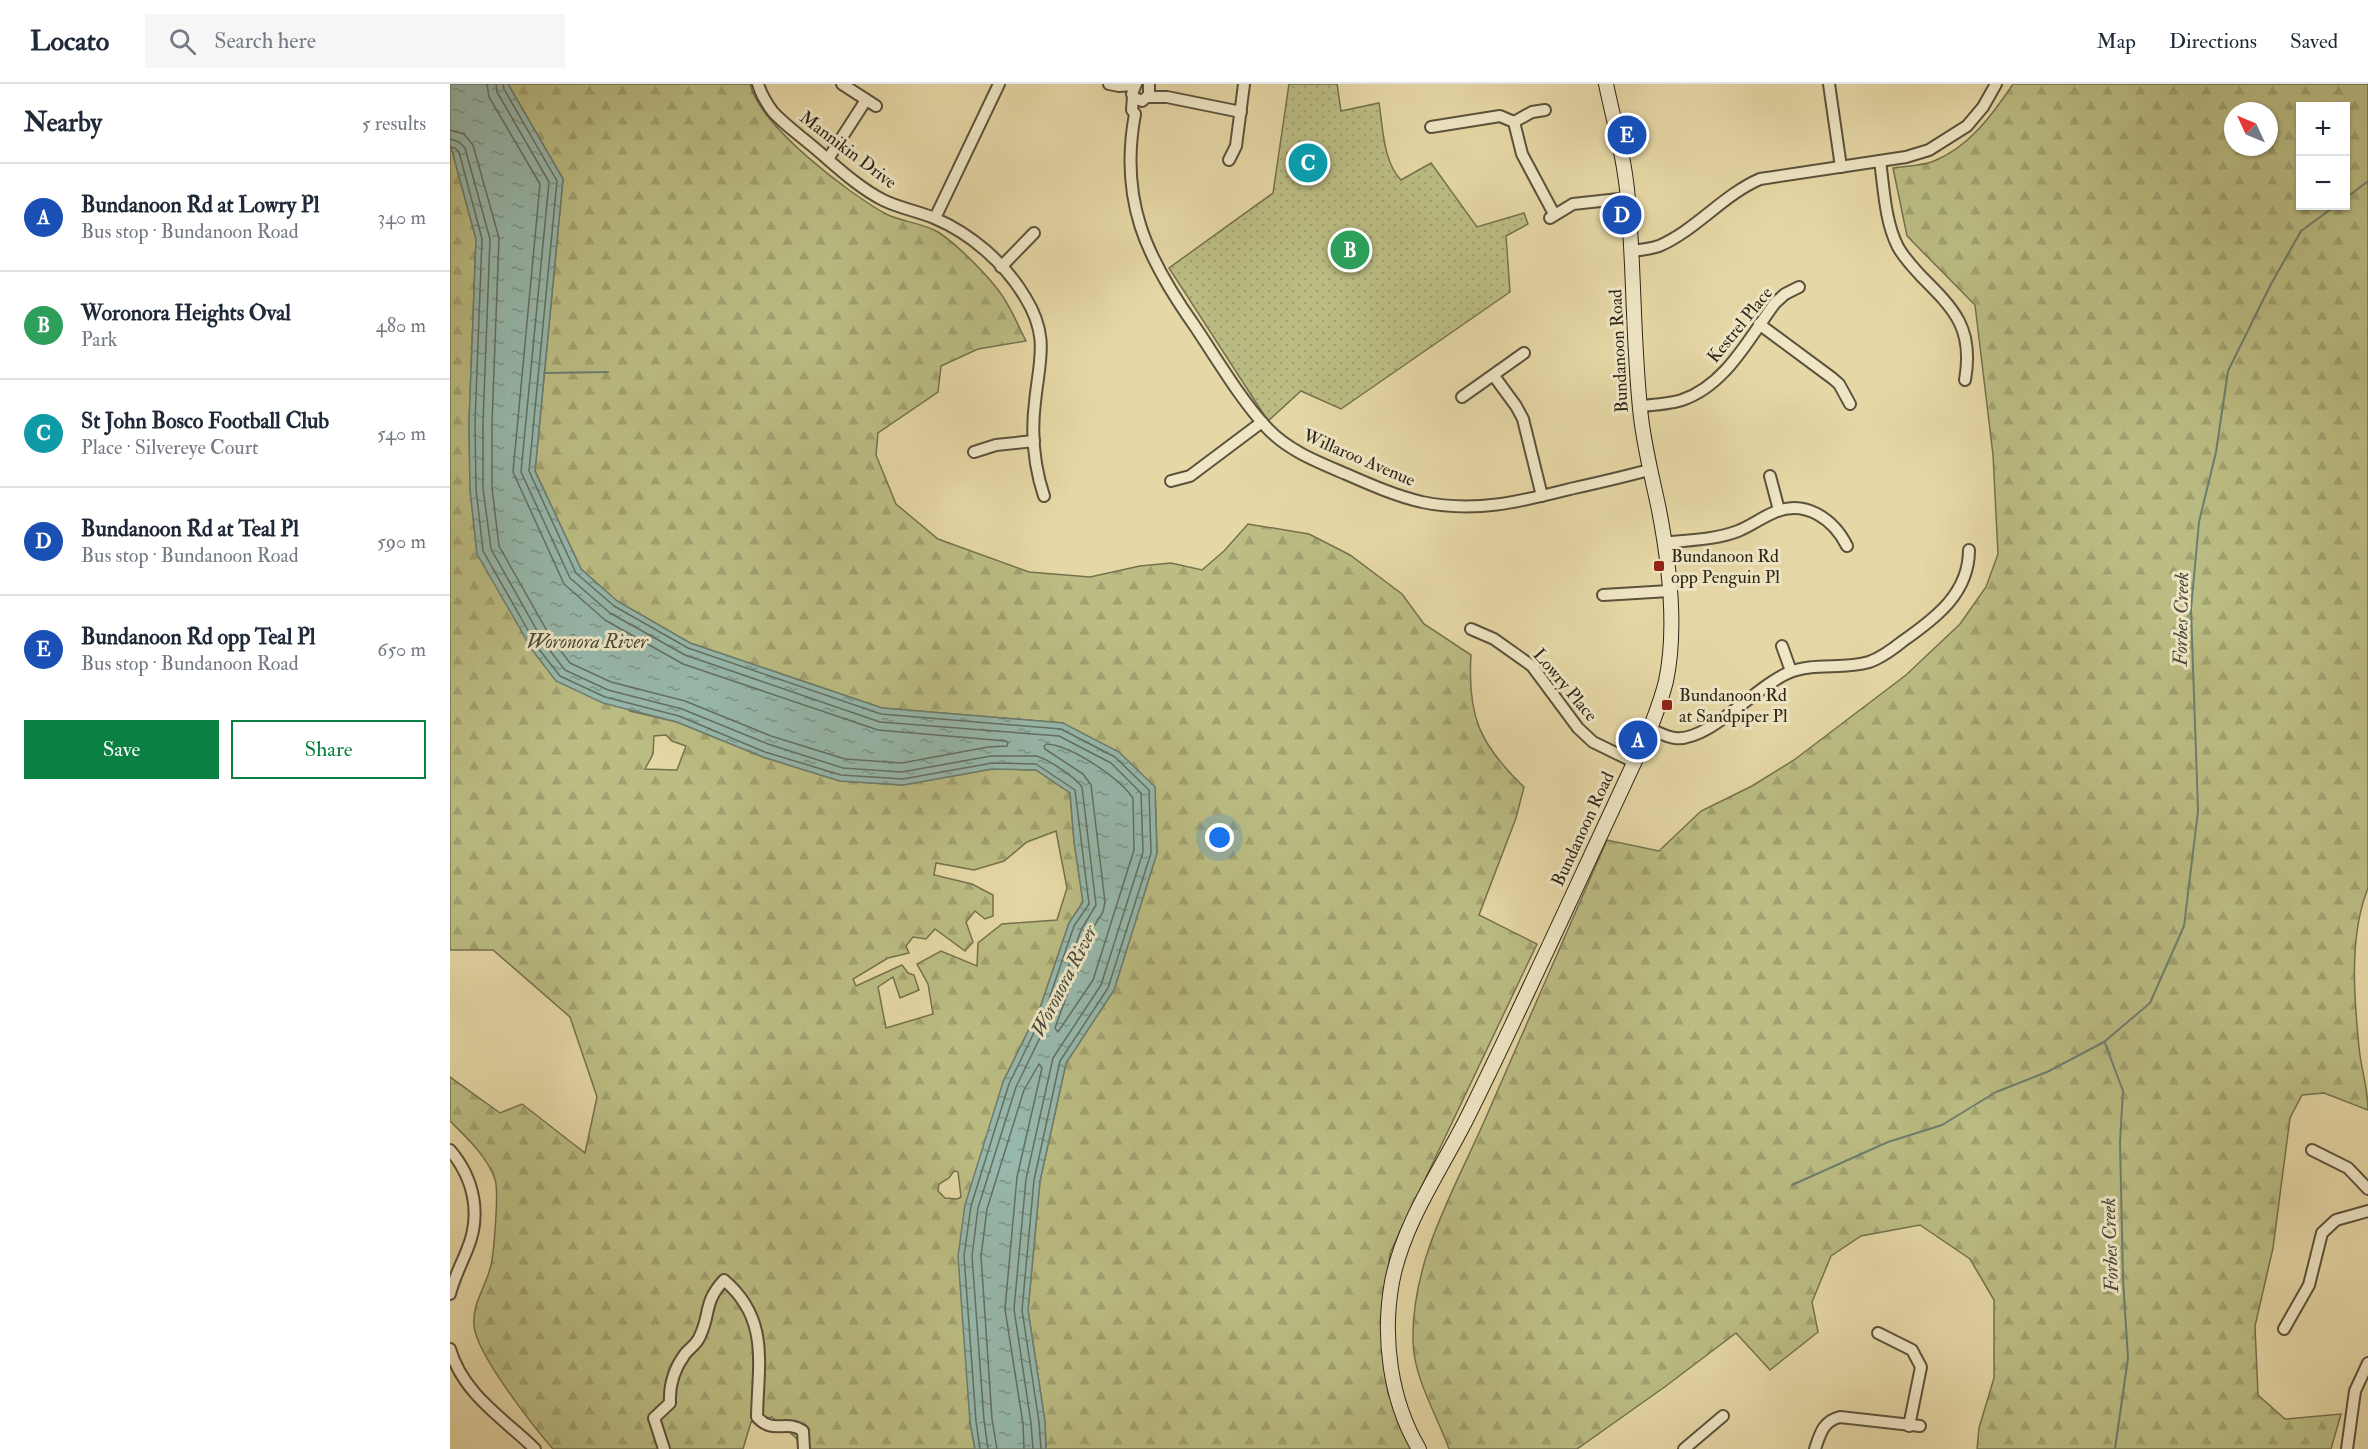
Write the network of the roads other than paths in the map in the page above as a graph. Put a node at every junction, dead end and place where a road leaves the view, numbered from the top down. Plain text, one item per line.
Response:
1 (758, 84) edge
2 (842, 84) edge
3 (999, 84) edge
4 (1244, 84) edge
5 (1606, 84) edge
6 (1829, 84) edge
7 (1996, 84) edge
8 (1114, 85) edge
9 (1142, 90) edge
10 (866, 100) junction
11 (876, 106) dead end
12 (1545, 110) dead end
13 (1241, 112) junction
14 (1514, 122) junction
15 (1431, 127) dead end
16 (828, 159) junction
17 (1229, 159) dead end
18 (1880, 161) junction
19 (1841, 167) junction
20 (1628, 198) junction
21 (935, 218) junction
22 (1034, 233) dead end
23 (1631, 251) junction
24 (1001, 267) junction
25 (1799, 287) dead end
26 (1759, 324) junction
27 (1524, 353) dead end
28 (1494, 375) junction
29 (1965, 380) dead end
30 (1462, 398) dead end
31 (1850, 404) dead end
32 (1640, 406) junction
33 (1262, 422) junction
34 (1034, 441) junction
35 (974, 452) dead end
36 (1650, 470) junction
37 (1770, 476) dead end
38 (1171, 482) dead end
39 (1044, 496) dead end
40 (1542, 496) junction
41 (1779, 510) junction
42 (1664, 543) junction
43 (1847, 546) dead end
44 (1969, 550) dead end
45 (1669, 591) junction
46 (1603, 595) dead end
47 (1471, 629) dead end
48 (1782, 646) dead end
49 (1791, 671) junction
50 (1650, 729) junction
51 (1634, 762) junction
52 (450, 1150) edge
53 (2313, 1150) dead end
54 (2368, 1189) edge
55 (2368, 1211) edge
56 (450, 1294) edge
57 (2284, 1329) dead end
58 (1878, 1333) dead end
59 (450, 1349) edge
60 (2368, 1363) edge
61 (1723, 1416) dead end
62 (535, 1449) edge
63 (664, 1449) edge
64 (804, 1449) edge
65 (1419, 1449) edge
66 (1684, 1449) edge
67 (1815, 1449) edge
68 (2347, 1449) edge

1 - 16 street, Mannikin Drive
2 - 10 street
3 - 21 street
4 - 13 street
5 - 20 street, Bundanoon Road
6 - 19 street
7 - 18 street
8 - 9 street
9 - 13 street
9 - 33 street, Willaroo Avenue
10 - 11 street
10 - 16 street
12 - 14 street
13 - 17 street
14 - 15 street
14 - 20 street
16 - 21 street, Mannikin Drive
18 - 19 street
18 - 29 street
19 - 23 street
20 - 23 street, Bundanoon Road
21 - 24 street, Mannikin Drive
22 - 24 street
23 - 32 street, Bundanoon Road
24 - 34 street, Mannikin Drive
25 - 26 street, Kestrel Place
26 - 31 street
26 - 32 street, Kestrel Place
27 - 28 street
28 - 30 street
28 - 40 street
32 - 36 street, Bundanoon Road
33 - 38 street
33 - 40 street, Willaroo Avenue
34 - 35 street
34 - 39 street, Mannikin Drive
36 - 40 street, Willaroo Avenue
36 - 42 street, Bundanoon Road
37 - 41 street
41 - 42 street
41 - 43 street
42 - 45 street, Bundanoon Road
44 - 49 street
45 - 46 street
45 - 50 street, Bundanoon Road
47 - 51 street, Lowry Place
48 - 49 street
49 - 50 street
50 - 51 street, Bundanoon Road
51 - 65 street, Bundanoon Road
52 - 56 street
53 - 54 street
55 - 57 street
58 - 67 street
59 - 62 street
60 - 68 street
61 - 66 street
63 - 64 street

